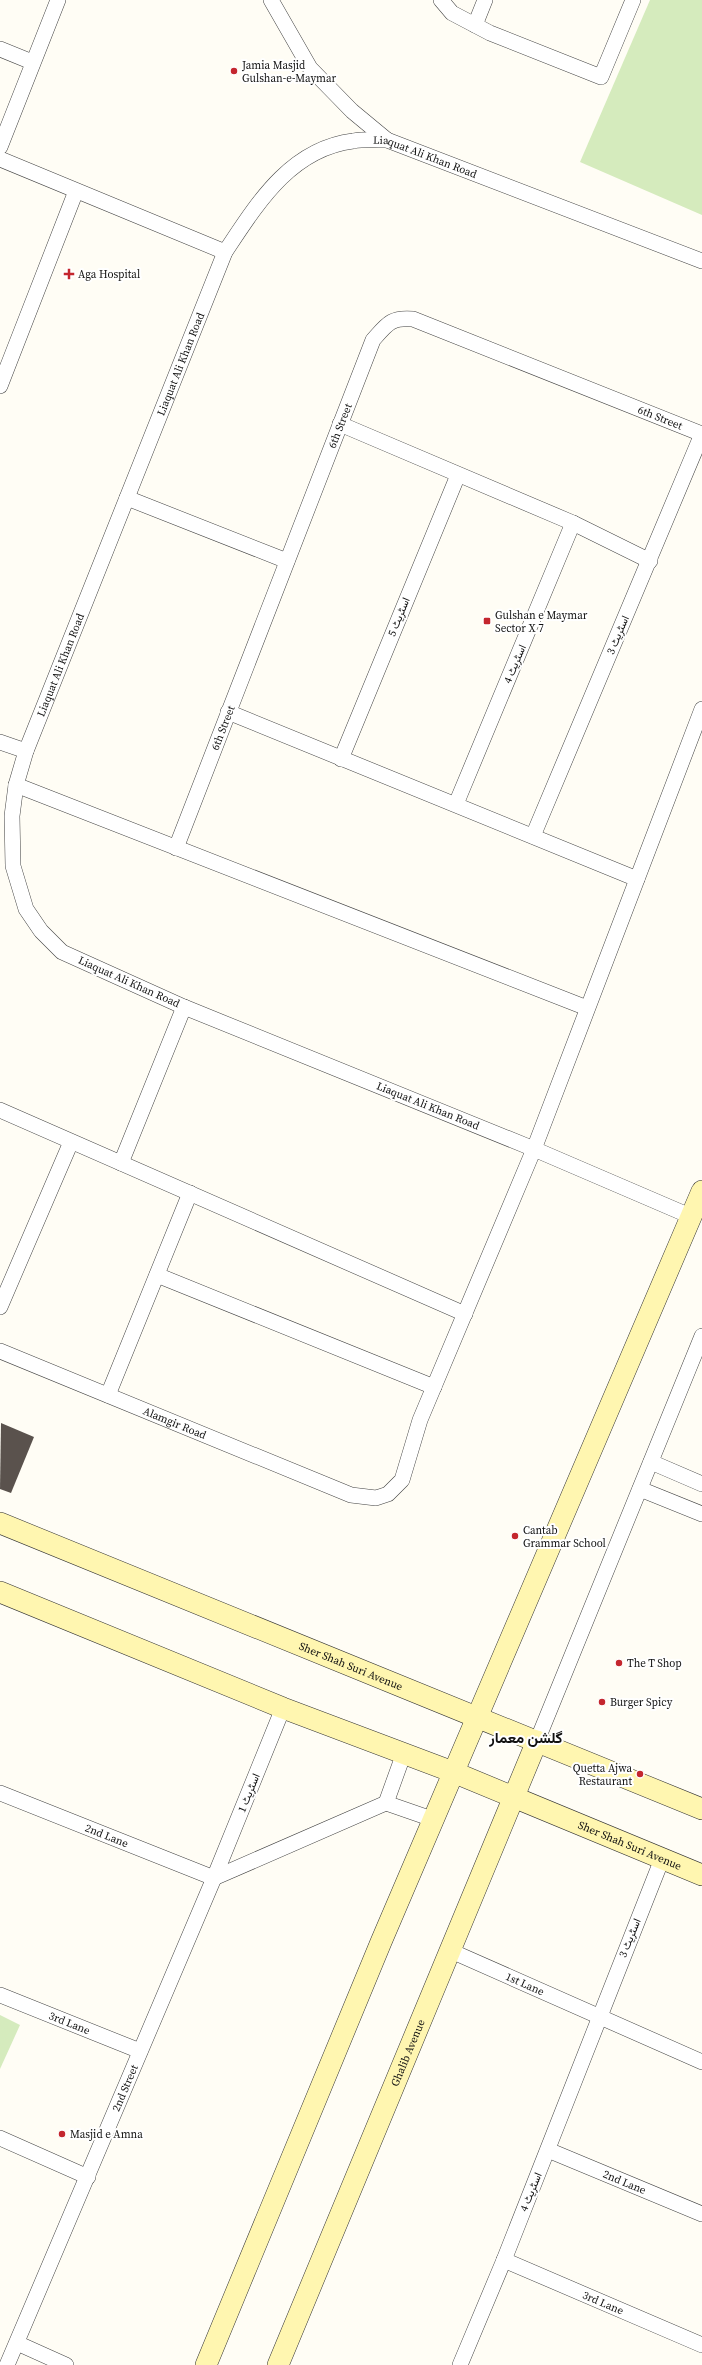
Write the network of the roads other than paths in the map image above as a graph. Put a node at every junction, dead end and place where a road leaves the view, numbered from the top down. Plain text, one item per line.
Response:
1 (58, 0) edge
2 (271, 0) edge
3 (441, 0) edge
4 (485, 0) edge
5 (633, 0) edge
6 (475, 25) junction
7 (0, 49) edge
8 (32, 62) junction
9 (387, 140) junction
10 (0, 147) edge
11 (0, 158) edge
12 (76, 191) junction
13 (225, 252) junction
14 (702, 261) edge
15 (0, 386) edge
16 (340, 424) junction
17 (702, 434) edge
18 (696, 467) edge
19 (458, 475) junction
20 (127, 498) junction
21 (573, 523) junction
22 (650, 560) junction
23 (287, 561) junction
24 (702, 709) edge
25 (228, 712) junction
26 (0, 742) edge
27 (26, 751) junction
28 (341, 759) junction
29 (16, 785) junction
30 (456, 804) junction
31 (533, 836) junction
32 (176, 848) junction
33 (636, 879) junction
34 (184, 1007) junction
35 (587, 1008) junction
36 (0, 1110) edge
37 (71, 1142) junction
38 (534, 1149) junction
39 (121, 1164) junction
40 (702, 1191) edge
41 (190, 1193) junction
42 (690, 1216) junction
43 (157, 1275) junction
44 (0, 1307) edge
45 (465, 1314) junction
46 (702, 1336) edge
47 (0, 1351) edge
48 (434, 1387) junction
49 (108, 1395) junction
50 (651, 1462) junction
51 (702, 1484) edge
52 (640, 1489) junction
53 (702, 1514) edge
54 (0, 1524) edge
55 (0, 1592) edge
56 (283, 1708) junction
57 (478, 1718) junction
58 (537, 1741) junction
59 (404, 1754) junction
60 (453, 1772) junction
61 (0, 1794) edge
62 (514, 1798) junction
63 (386, 1803) junction
64 (702, 1809) edge
65 (435, 1820) junction
66 (662, 1859) junction
67 (702, 1875) edge
68 (214, 1878) junction
69 (451, 1951) junction
70 (0, 1995) edge
71 (598, 2017) junction
72 (140, 2051) junction
73 (702, 2062) edge
74 (0, 2138) edge
75 (548, 2150) junction
76 (88, 2177) junction
77 (702, 2214) edge
78 (504, 2260) junction
79 (17, 2343) junction
80 (702, 2345) edge
81 (7, 2365) edge
82 (66, 2365) edge
83 (206, 2365) edge
84 (278, 2365) edge
85 (460, 2365) edge

1 - 8 street
2 - 9 street
3 - 6 street
4 - 6 street
5 - 6 street
7 - 8 street
8 - 10 street
9 - 13 street, Liaquat Ali Khan Road
9 - 14 street, Liaquat Ali Khan Road
11 - 12 street
12 - 13 street
12 - 15 street
13 - 20 street, Liaquat Ali Khan Road
16 - 17 street, 6th Street
16 - 19 street
16 - 23 street, 6th Street
17 - 18 street, اسٹریٹ 3
18 - 22 street, اسٹریٹ 3
19 - 21 street
19 - 28 street, اسٹریٹ 5
20 - 23 street
20 - 27 street, Liaquat Ali Khan Road
21 - 22 street
21 - 30 street, اسٹریٹ 4
22 - 31 street, اسٹریٹ 3
23 - 25 street, 6th Street
24 - 33 street, Alamgir Road
25 - 28 street
25 - 32 street, 6th Street
26 - 27 street
27 - 29 street, Liaquat Ali Khan Road
28 - 30 street
29 - 32 street
29 - 34 street, Liaquat Ali Khan Road
30 - 31 street
31 - 33 street
32 - 35 street
33 - 35 street, Alamgir Road
34 - 38 street, Liaquat Ali Khan Road
34 - 39 street
35 - 38 street, Alamgir Road
36 - 37 street
37 - 39 street
37 - 44 street
38 - 42 street, Liaquat Ali Khan Road
38 - 45 street, Alamgir Road
39 - 41 street
40 - 42 street
41 - 43 street
41 - 45 street
42 - 57 street
43 - 48 street
43 - 49 street
45 - 48 street, Alamgir Road
46 - 50 street
47 - 49 street, Alamgir Road
48 - 49 street, Alamgir Road
50 - 51 street
50 - 52 street
52 - 53 street
52 - 58 street
54 - 57 street, Sher Shah Suri Avenue
55 - 56 street, Sher Shah Suri Avenue
56 - 59 street, Sher Shah Suri Avenue
56 - 68 street, اسٹریٹ 1
57 - 58 street, Sher Shah Suri Avenue
57 - 60 street
58 - 62 street, Ghalib Avenue
58 - 64 street, Sher Shah Suri Avenue
59 - 60 street, Sher Shah Suri Avenue
59 - 63 street
60 - 62 street, Sher Shah Suri Avenue
60 - 65 street
61 - 68 street, 2nd Lane
62 - 66 street, Sher Shah Suri Avenue
62 - 69 street, Ghalib Avenue
63 - 65 street
63 - 68 street
65 - 83 street
66 - 67 street, Sher Shah Suri Avenue
66 - 71 street, اسٹریٹ 3
68 - 72 street, 2nd Street
69 - 71 street, 1st Lane
69 - 84 street, Ghalib Avenue
70 - 72 street, 3rd Lane
71 - 73 street
71 - 75 street, اسٹریٹ 4
72 - 76 street, 2nd Street
74 - 76 street
75 - 77 street, 2nd Lane
75 - 78 street, اسٹریٹ 4
76 - 79 street, 2nd Street
78 - 80 street, 3rd Lane
78 - 85 street, اسٹریٹ 4
79 - 81 street, 2nd Street
79 - 82 street

